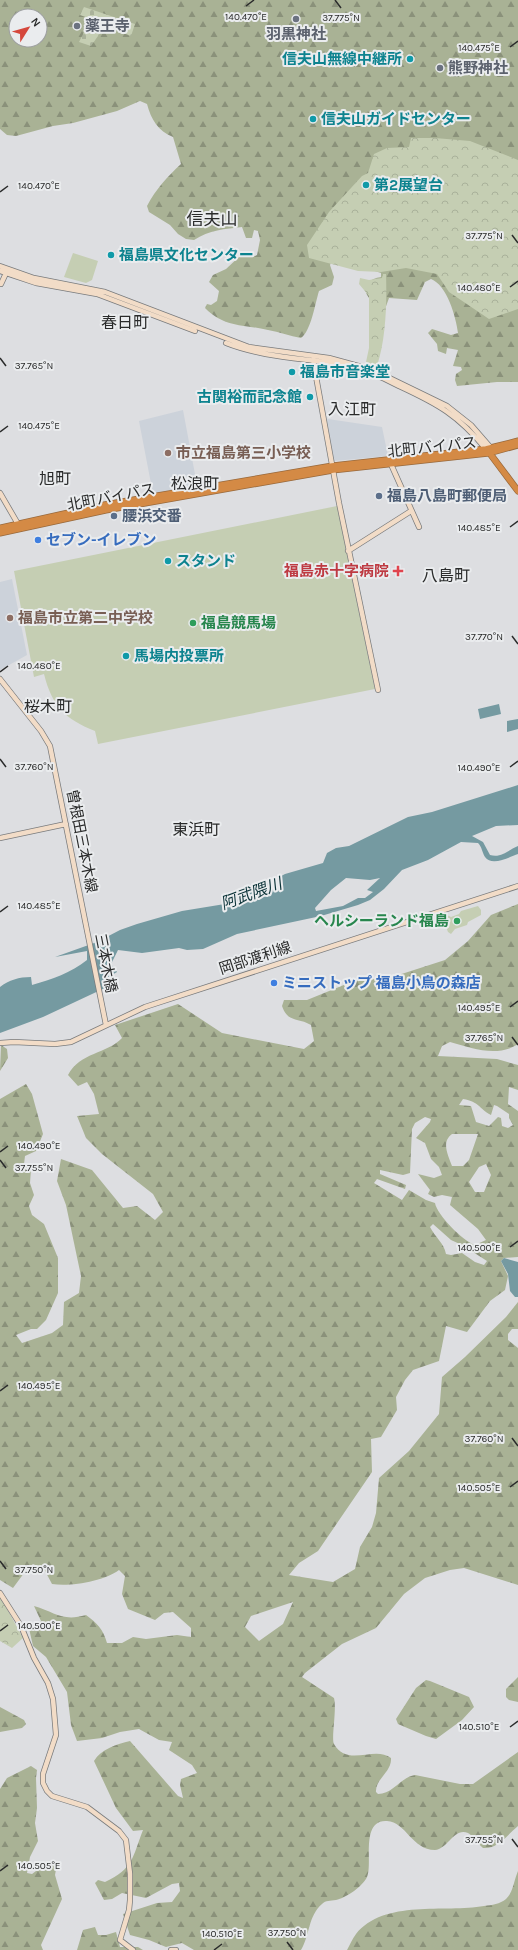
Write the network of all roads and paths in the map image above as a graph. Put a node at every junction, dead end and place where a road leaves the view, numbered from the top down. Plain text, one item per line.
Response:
1 (0, 266) edge
2 (0, 271) edge
3 (7, 272) junction
4 (1, 284) edge
5 (313, 358) junction
6 (518, 441) edge
7 (518, 445) edge
8 (490, 451) junction
9 (390, 461) junction
10 (332, 468) junction
11 (518, 485) edge
12 (518, 491) edge
13 (0, 493) edge
14 (411, 511) junction
15 (18, 524) junction
16 (419, 527) dead end
17 (0, 528) edge
18 (0, 533) edge
19 (348, 551) junction
20 (0, 678) edge
21 (378, 690) dead end
22 (66, 824) junction
23 (0, 838) edge
24 (518, 886) edge
25 (82, 906) joint
26 (106, 1025) junction
27 (0, 1043) edge
28 (0, 1593) edge
29 (133, 1950) edge
30 (171, 1950) edge
31 (176, 1950) edge

1 - 3 street
2 - 3 street
3 - 4 street
3 - 5 street
5 - 8 street
5 - 10 street
6 - 8 highway
7 - 8 highway
8 - 9 highway, 北町バイパス
8 - 11 highway
8 - 12 highway
9 - 10 highway, 北町バイパス
9 - 14 street
10 - 15 highway, 北町バイパス
10 - 18 highway, 北町バイパス
10 - 19 street
13 - 15 street
14 - 16 street
14 - 19 street
15 - 17 highway, 北町バイパス
19 - 21 street
20 - 22 street, 曽根田三本木線
22 - 23 street
22 - 25 street, 曽根田三本木線
24 - 26 street, 岡部渡利線
25 - 26 street, 三本木橋
26 - 27 street, 岡部渡利線
28 - 29 street
30 - 31 street

